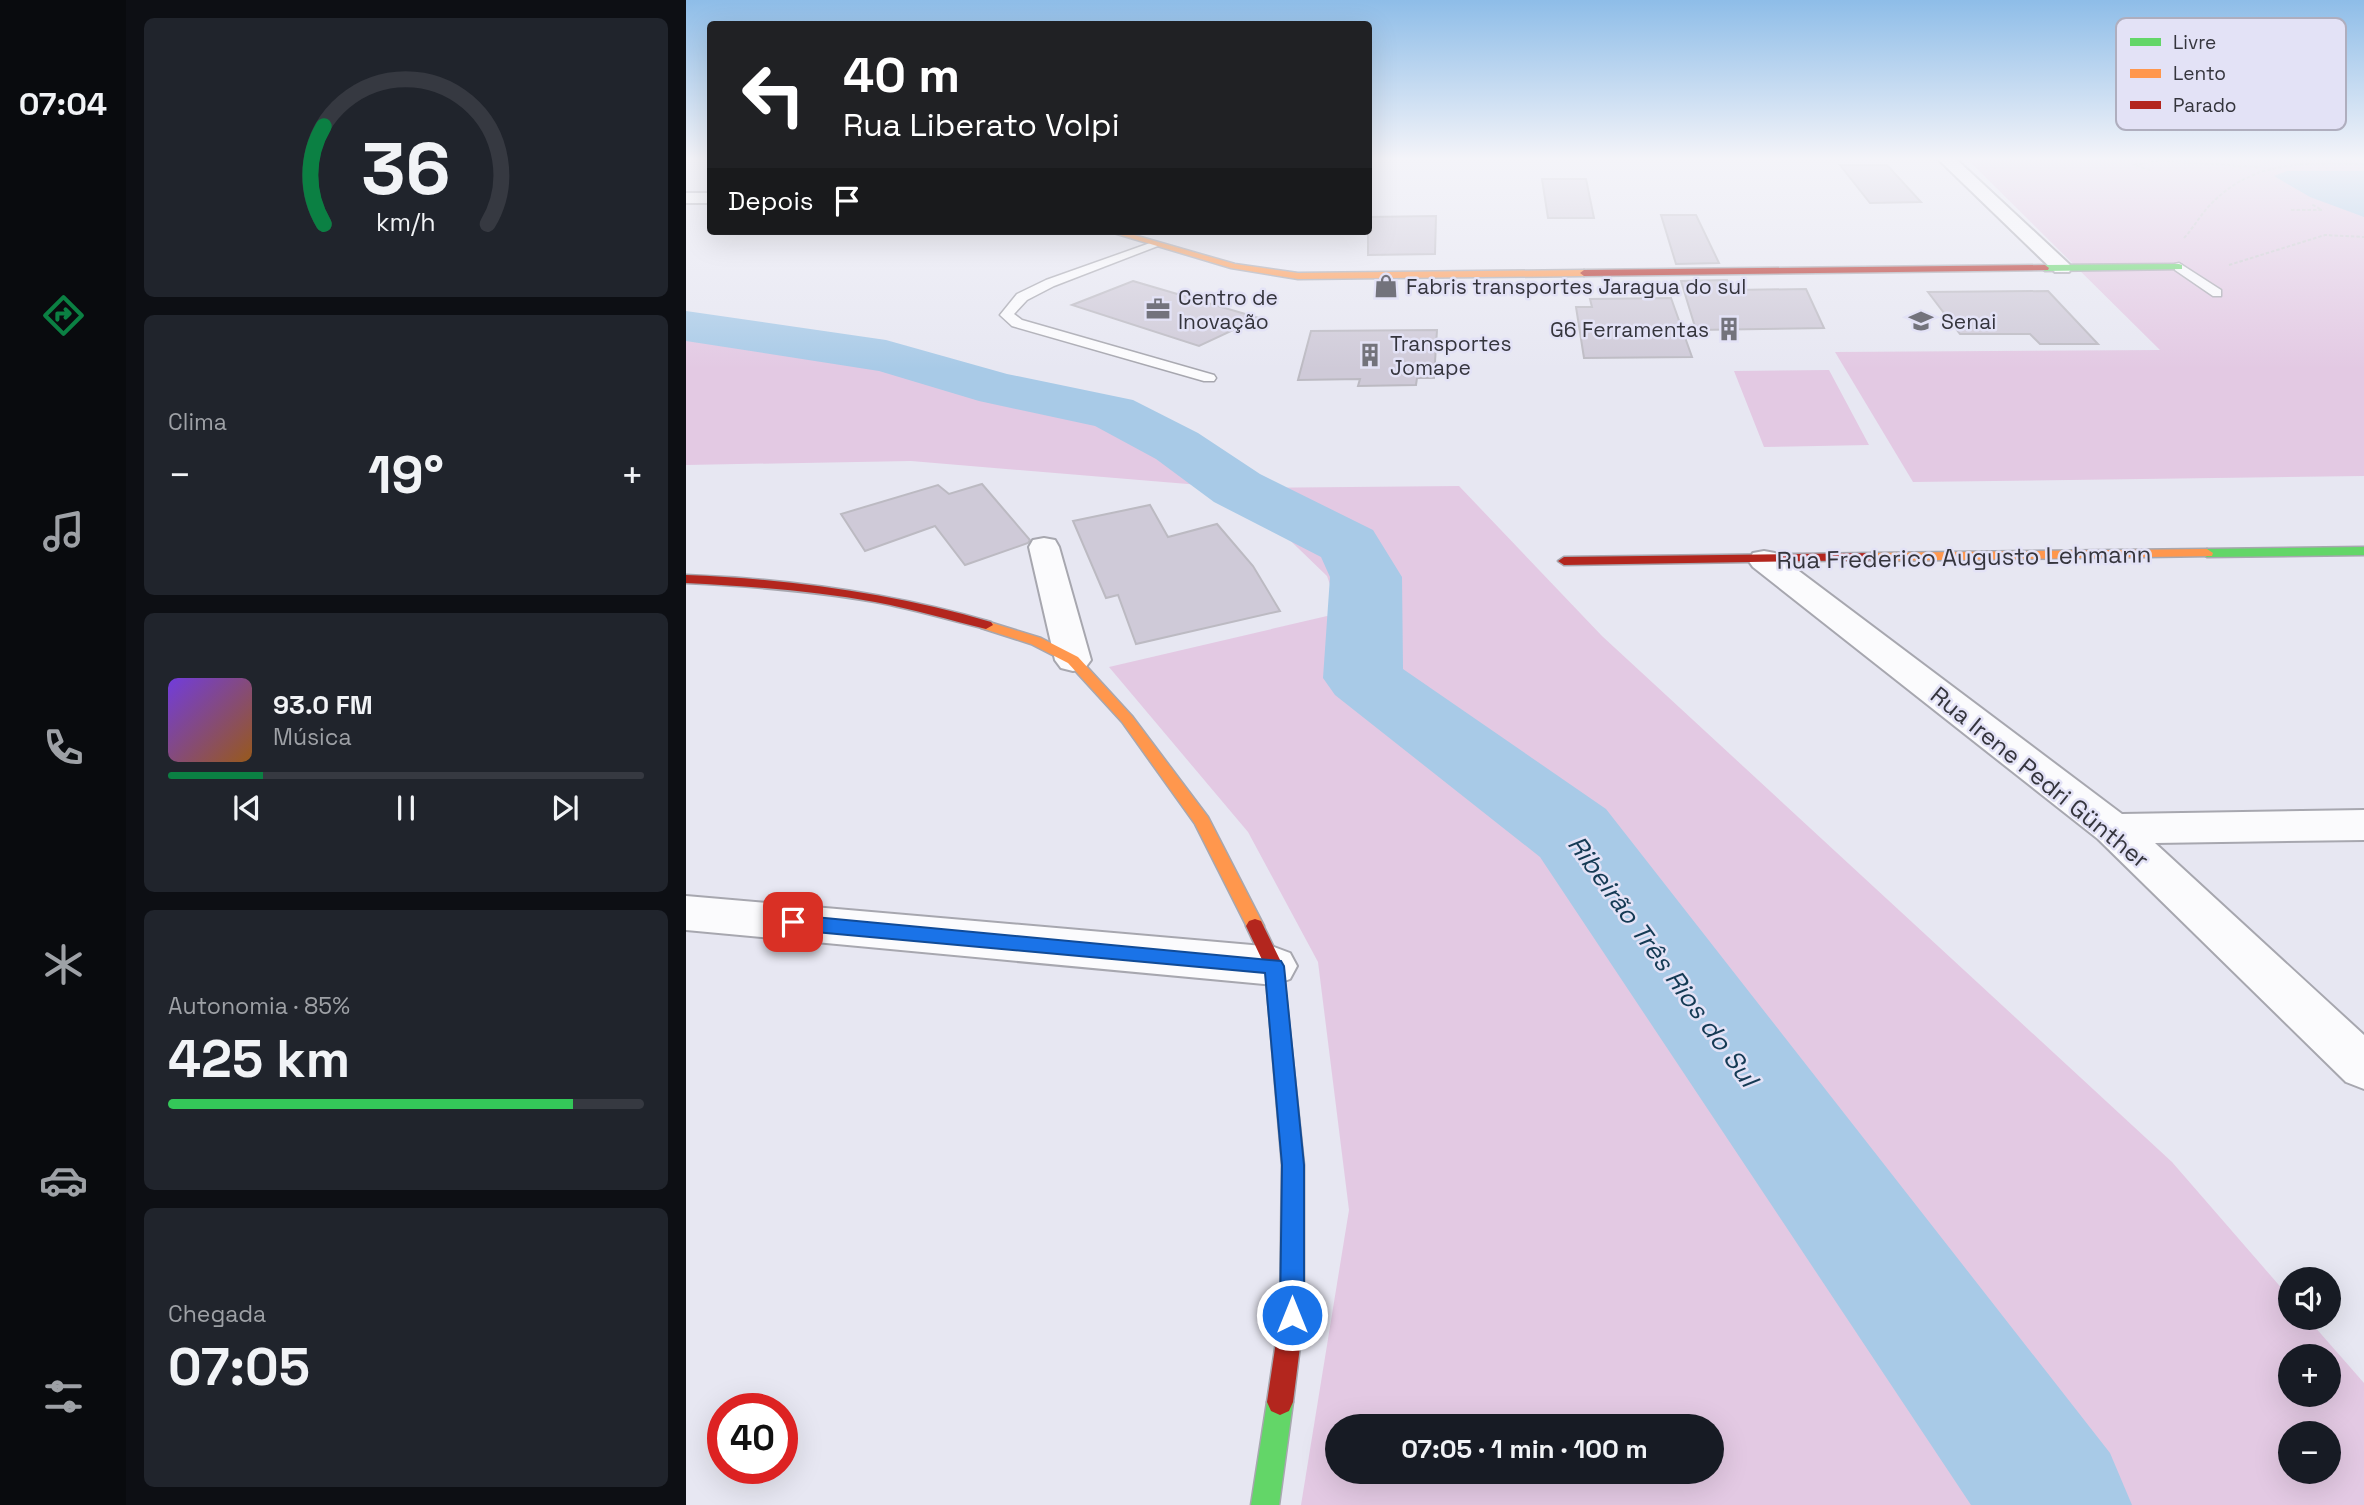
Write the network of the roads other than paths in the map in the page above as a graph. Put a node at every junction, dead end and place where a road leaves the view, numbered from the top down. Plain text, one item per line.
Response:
1 (2020, 228) edge
2 (1125, 235) edge
3 (1157, 244) junction
4 (2062, 268) junction
5 (2183, 270) joint
6 (2217, 293) dead end
7 (1209, 377) dead end
8 (1044, 547) dead end
9 (2364, 551) edge
10 (1764, 560) junction
11 (1564, 561) dead end
12 (686, 579) edge
13 (1073, 660) junction
14 (2364, 825) edge
15 (2113, 830) junction
16 (686, 913) edge
17 (1274, 966) junction
18 (2364, 1067) edge
19 (1265, 1505) edge

1 - 4 street
2 - 3 street
3 - 4 street
3 - 7 lane
4 - 5 street
5 - 6 lane
8 - 13 street
9 - 10 street, Rua Frederico Augusto Lehmann
10 - 11 street, Rua Frederico Augusto Lehmann
10 - 15 street, Rua Irene Pedri Günther
12 - 13 street
13 - 17 street
14 - 15 street
15 - 18 street, Rua Irene Pedri Günther
16 - 17 street
17 - 19 street

